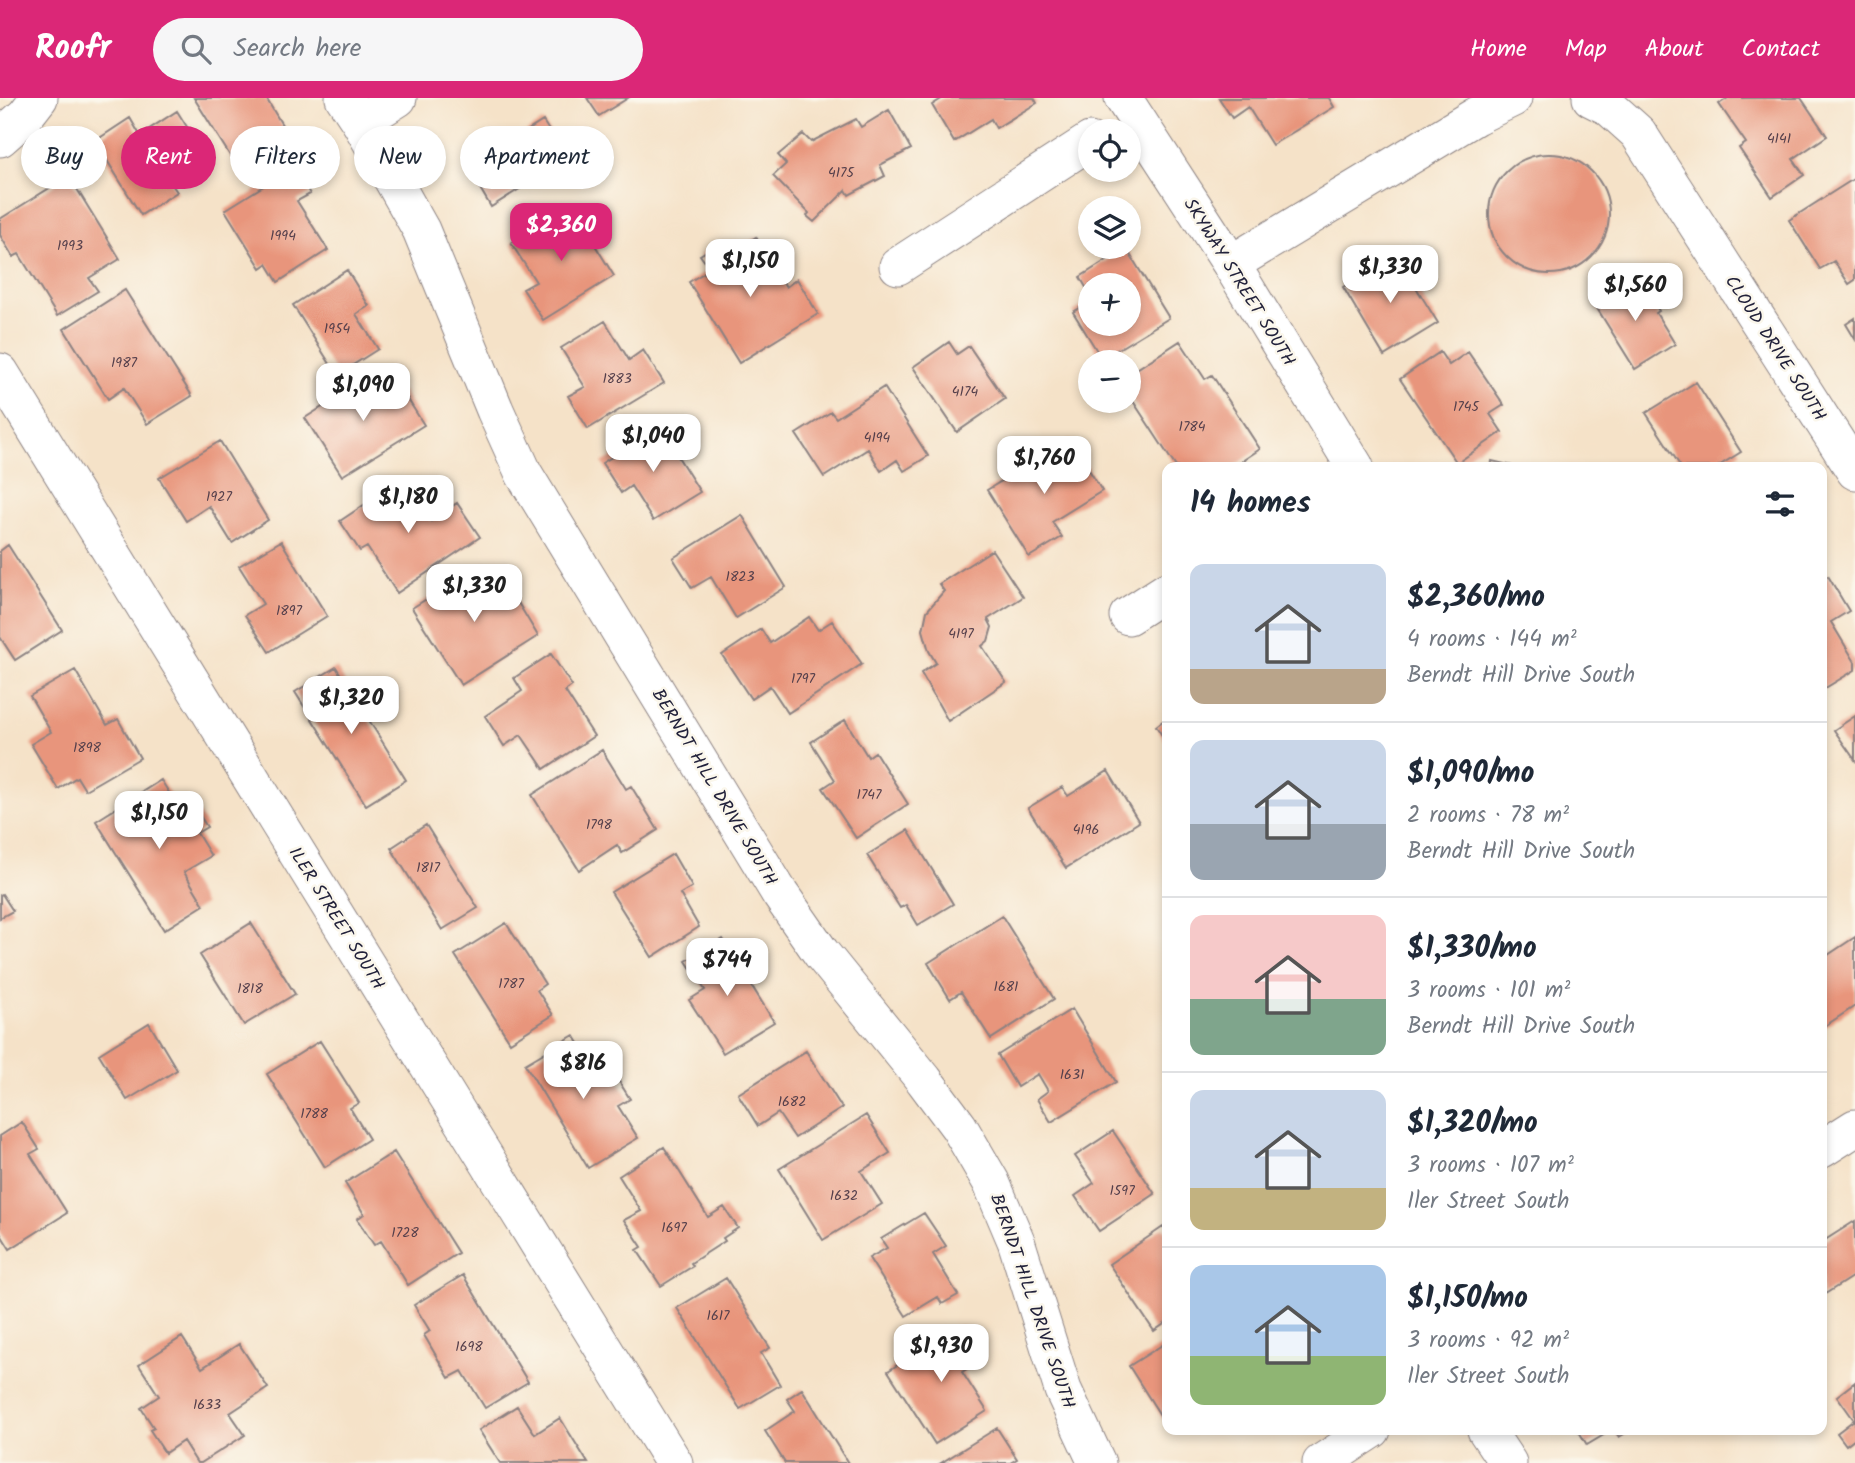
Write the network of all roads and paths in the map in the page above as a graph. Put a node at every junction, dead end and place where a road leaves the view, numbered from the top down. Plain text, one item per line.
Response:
1 (39, 98) edge
2 (398, 98) edge
3 (1513, 98) edge
4 (1591, 98) edge
5 (352, 110) edge
6 (1121, 114) edge
7 (0, 138) edge
8 (1078, 149) edge
9 (1231, 264) junction
10 (898, 266) dead end
11 (0, 372) edge
12 (1352, 462) edge
13 (1855, 471) edge
14 (1162, 594) edge
15 (1128, 616) dead end
16 (1855, 1128) edge
17 (1827, 1146) edge
18 (1364, 1435) edge
19 (1489, 1435) edge
20 (674, 1463) edge
21 (1097, 1463) edge
22 (1321, 1463) edge
23 (1508, 1463) edge

1 - 7 street
2 - 5 street
3 - 9 street
4 - 13 street, CLOUD DRIVE SOUTH
5 - 21 street, BERNDT HILL DRIVE SOUTH
6 - 9 street, SKYWAY STREET SOUTH
8 - 10 street
9 - 12 street, SKYWAY STREET SOUTH
11 - 20 street, ILER STREET SOUTH
14 - 15 street
16 - 17 street
18 - 22 street
19 - 23 street

